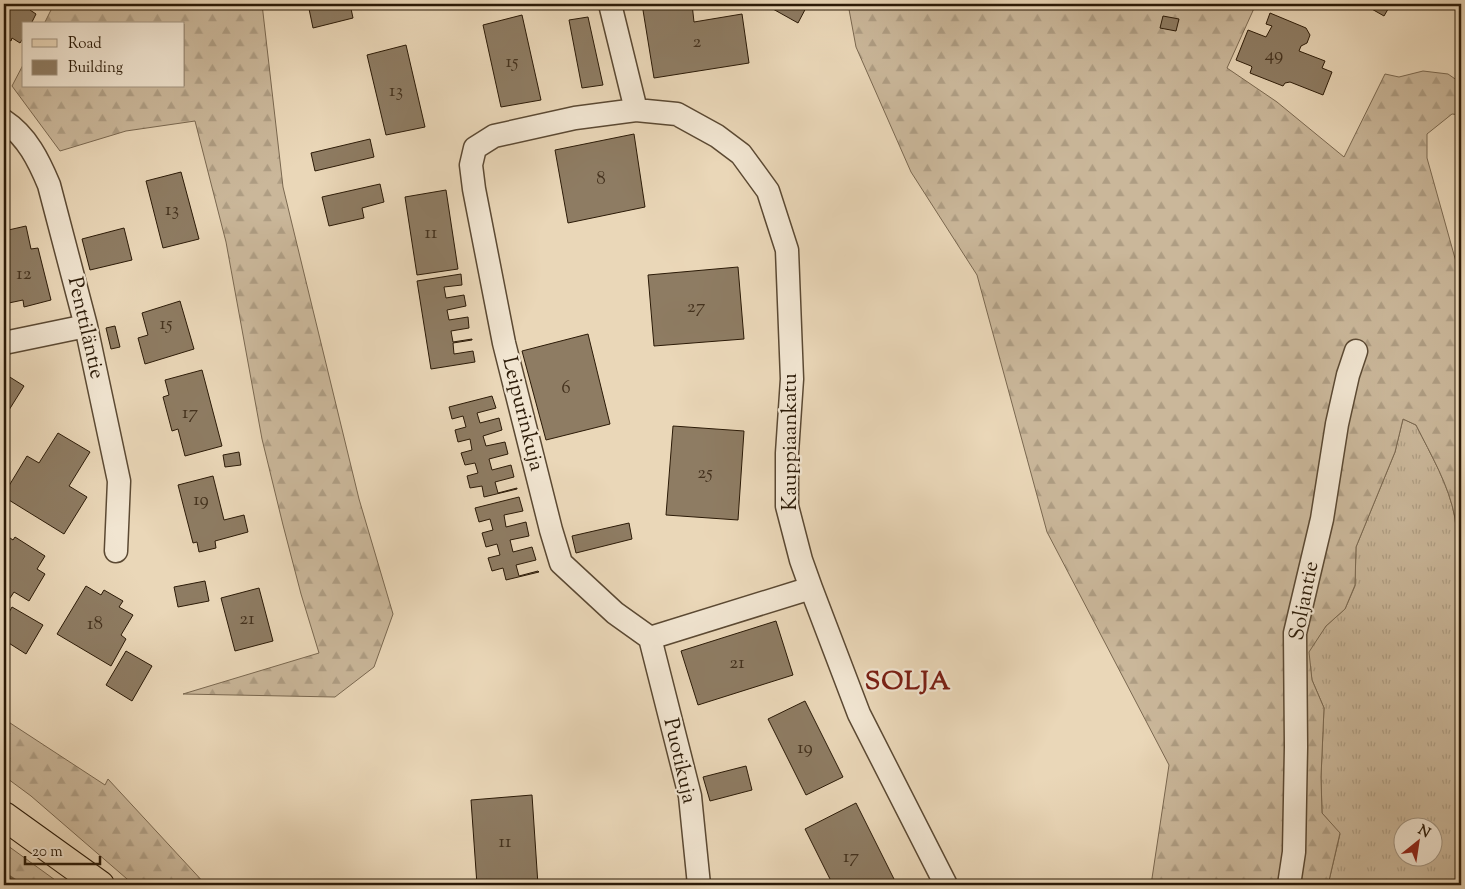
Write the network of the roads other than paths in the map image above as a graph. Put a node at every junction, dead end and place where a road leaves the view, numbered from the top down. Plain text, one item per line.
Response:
1 (610, 4) edge
2 (636, 110) junction
3 (4, 121) edge
4 (86, 326) junction
5 (4, 343) edge
6 (1356, 350) dead end
7 (116, 551) dead end
8 (811, 588) junction
9 (650, 638) junction
10 (4, 816) edge
11 (100, 885) edge
12 (699, 885) edge
13 (946, 885) edge
14 (1289, 885) edge

1 - 2 street
2 - 8 street, Kauppiaankatu
2 - 9 street, Leipurinkuja
3 - 4 street, Penttiläntie
4 - 5 street
4 - 7 street, Penttiläntie
6 - 14 street, Soljantie
8 - 9 street
8 - 13 street, Kauppiaankatu
9 - 12 street, Puotikuja
10 - 11 main road

